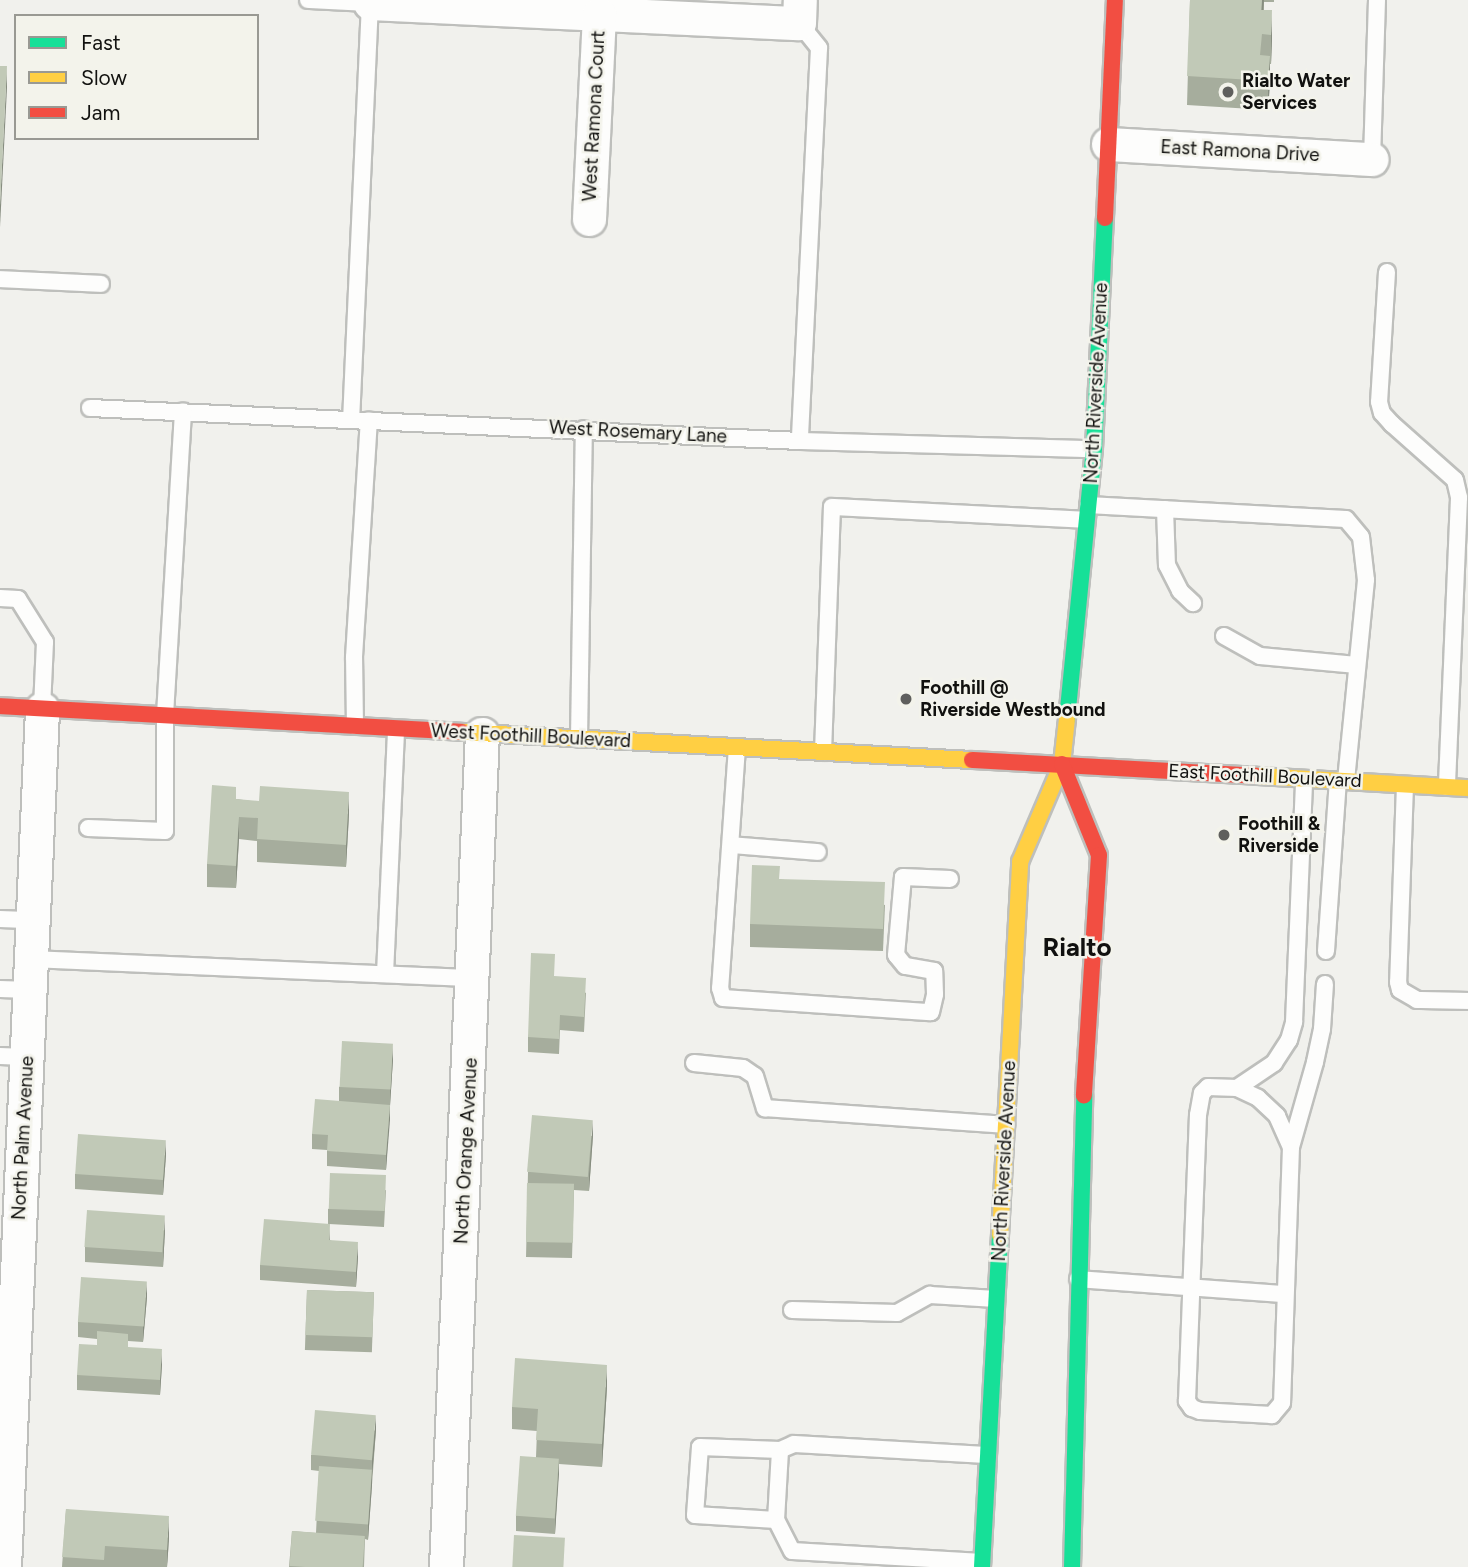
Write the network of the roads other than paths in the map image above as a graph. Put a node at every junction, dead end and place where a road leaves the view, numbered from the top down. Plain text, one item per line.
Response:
1 (308, 0) edge
2 (1115, 0) edge
3 (1377, 0) edge
4 (351, 2) edge
5 (799, 12) edge
6 (599, 14) junction
7 (1108, 144) junction
8 (1372, 159) joint
9 (589, 219) dead end
10 (1387, 272) dead end
11 (0, 279) edge
12 (101, 284) dead end
13 (90, 408) dead end
14 (183, 412) junction
15 (351, 419) junction
16 (369, 420) junction
17 (584, 429) junction
18 (800, 441) junction
19 (1094, 449) junction
20 (1165, 509) junction
21 (1087, 512) junction
22 (0, 598) edge
23 (1194, 603) dead end
24 (1224, 636) dead end
25 (1357, 665) junction
26 (0, 706) edge
27 (42, 709) junction
28 (164, 716) junction
29 (355, 726) junction
30 (396, 729) junction
31 (482, 734) junction
32 (579, 739) junction
33 (737, 747) junction
34 (823, 751) junction
35 (1062, 764) junction
36 (1304, 779) junction
37 (1342, 781) junction
38 (1405, 785) junction
39 (1447, 787) junction
40 (1468, 789) edge
41 (88, 828) dead end
42 (730, 845) junction
43 (818, 852) dead end
44 (950, 879) dead end
45 (0, 919) edge
46 (33, 920) junction
47 (1326, 951) dead end
48 (385, 974) junction
49 (474, 978) junction
50 (20, 979) edge
51 (1325, 984) dead end
52 (1468, 1001) edge
53 (13, 1056) edge
54 (695, 1063) dead end
55 (1237, 1088) junction
56 (1006, 1125) junction
57 (1291, 1147) junction
58 (1077, 1279) junction
59 (1191, 1286) junction
60 (1284, 1294) junction
61 (996, 1299) junction
62 (792, 1310) dead end
63 (6, 1385) edge
64 (780, 1450) junction
65 (988, 1455) junction
66 (776, 1520) junction
67 (982, 1564) edge
68 (4, 1567) edge
69 (446, 1567) edge
70 (1072, 1567) edge

1 - 4 lane
2 - 7 main road, North Riverside Avenue
3 - 8 lane
4 - 6 street
4 - 15 lane
5 - 6 street
5 - 18 lane
6 - 9 street, West Ramona Court
7 - 8 street, East Ramona Drive
7 - 19 main road, North Riverside Avenue
10 - 39 lane
11 - 12 lane
13 - 14 lane, West Rosemary Lane
14 - 15 lane, West Rosemary Lane
14 - 28 lane
15 - 16 lane, West Rosemary Lane
16 - 17 lane, West Rosemary Lane
16 - 29 lane
17 - 18 lane, West Rosemary Lane
17 - 32 lane
18 - 19 lane, West Rosemary Lane
19 - 21 main road, North Riverside Avenue
20 - 21 lane
20 - 23 lane
20 - 25 lane
21 - 34 lane
21 - 35 main road, North Riverside Avenue
22 - 27 lane
24 - 25 lane
25 - 37 lane
26 - 27 main road, West Foothill Boulevard
27 - 28 main road, West Foothill Boulevard
27 - 46 street, North Palm Avenue
28 - 29 main road, West Foothill Boulevard
28 - 41 lane
29 - 30 main road, West Foothill Boulevard
30 - 31 main road, West Foothill Boulevard
30 - 48 lane
31 - 32 main road, West Foothill Boulevard
31 - 49 street, North Orange Avenue
32 - 33 main road, West Foothill Boulevard
33 - 34 main road, West Foothill Boulevard
33 - 42 lane
34 - 35 main road, West Foothill Boulevard
35 - 36 main road, East Foothill Boulevard
35 - 56 main road, North Riverside Avenue
35 - 58 main road, North Riverside Avenue
36 - 37 main road, East Foothill Boulevard
36 - 55 lane
37 - 38 main road, East Foothill Boulevard
37 - 47 lane
38 - 39 main road, East Foothill Boulevard
38 - 52 lane
39 - 40 main road, East Foothill Boulevard
42 - 43 lane
42 - 44 lane
45 - 46 lane
46 - 50 street, North Palm Avenue
48 - 49 lane
48 - 50 lane
49 - 69 street, North Orange Avenue
50 - 53 street, North Palm Avenue
51 - 57 lane
53 - 63 street, North Palm Avenue
54 - 56 lane
55 - 57 lane
55 - 59 lane
56 - 61 main road, North Riverside Avenue
57 - 60 lane
58 - 59 lane
58 - 70 main road, North Riverside Avenue
59 - 60 lane
59 - 60 lane
61 - 62 lane
61 - 65 main road, North Riverside Avenue
63 - 68 street, North Palm Avenue
64 - 65 lane
64 - 66 lane
64 - 66 lane
65 - 67 main road, North Riverside Avenue
66 - 67 lane

